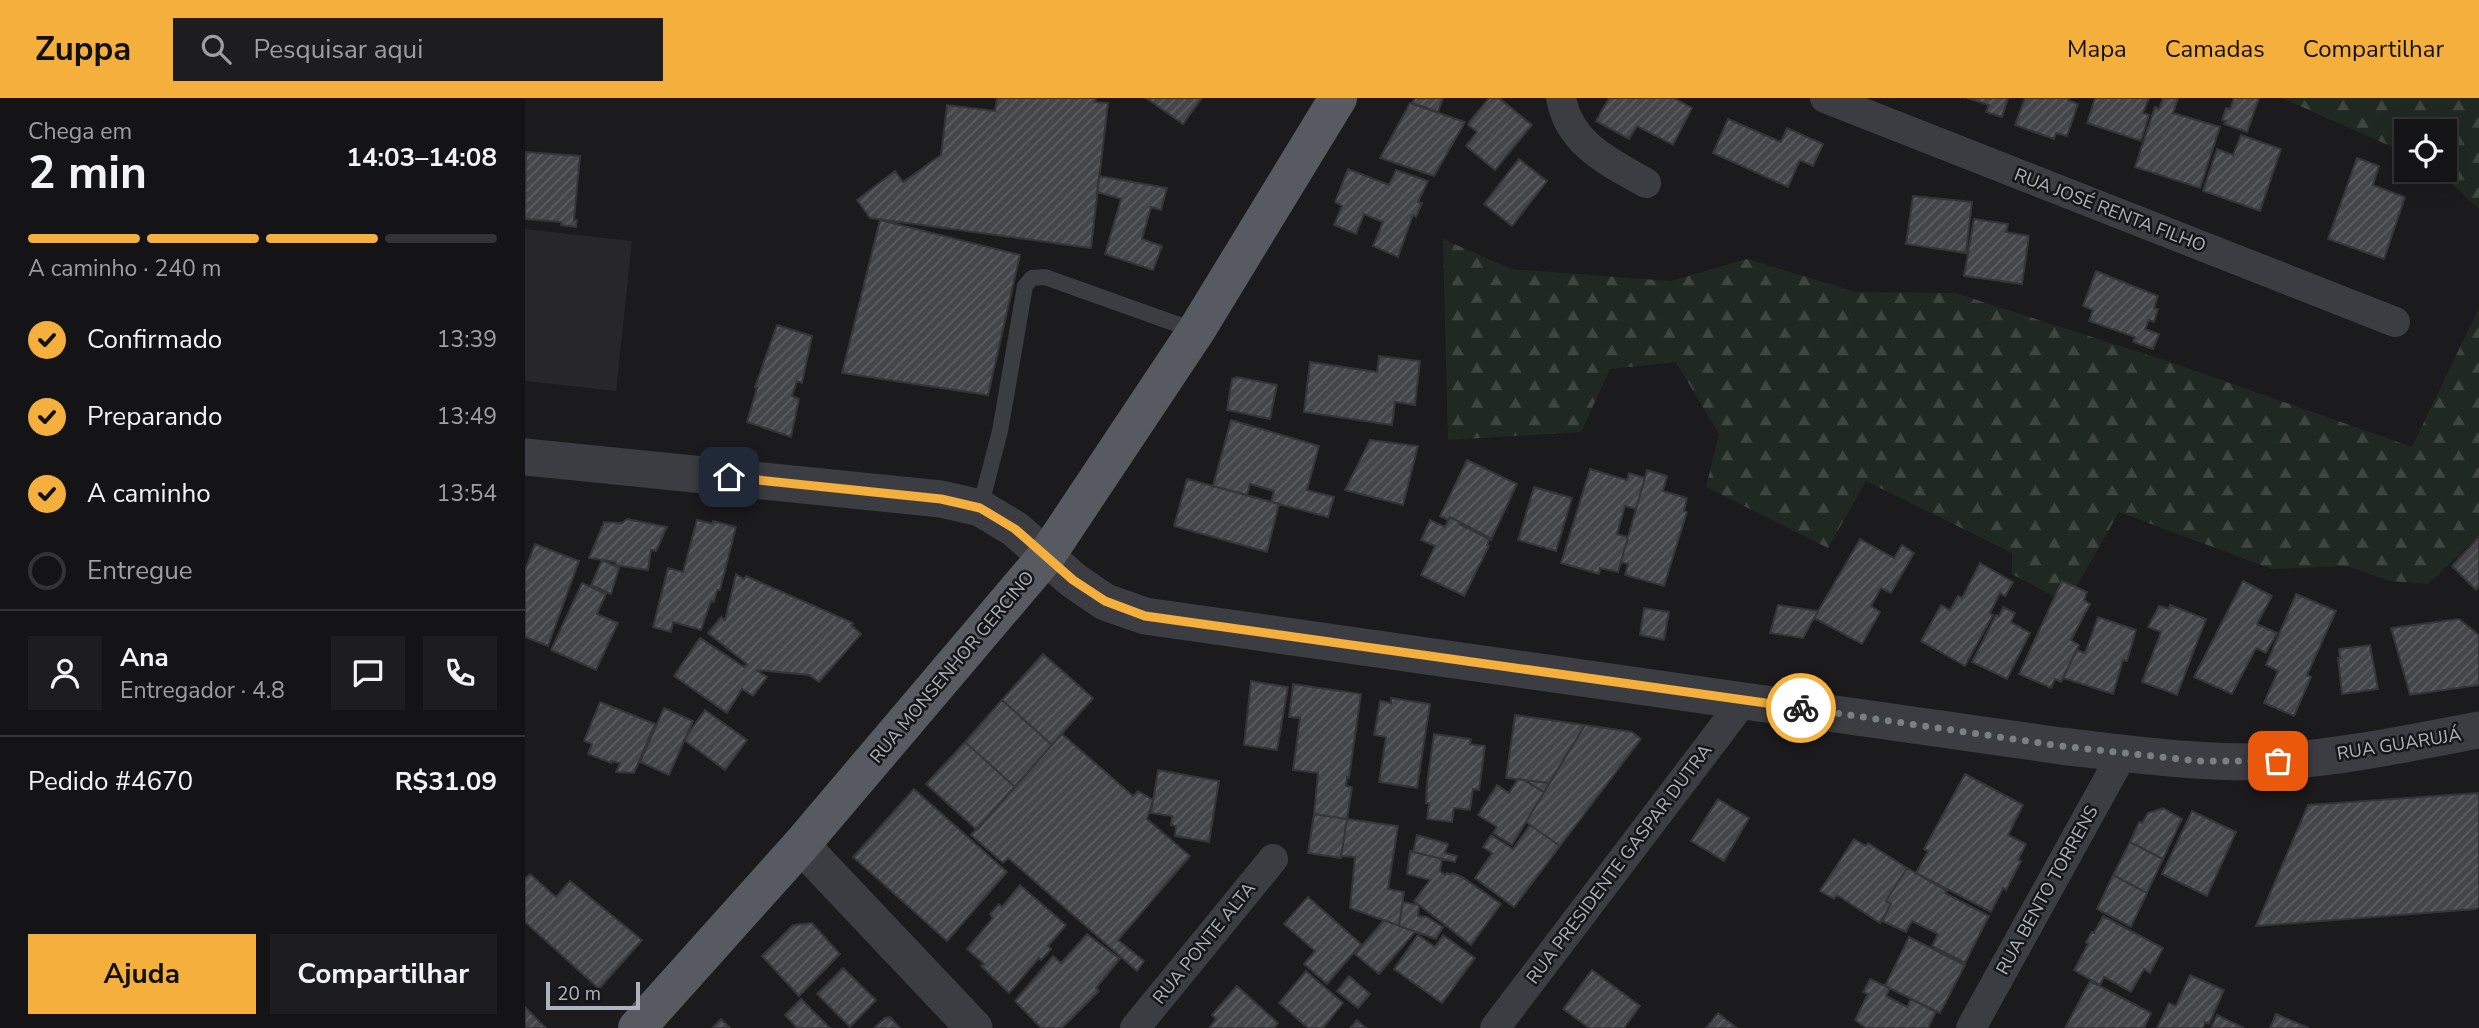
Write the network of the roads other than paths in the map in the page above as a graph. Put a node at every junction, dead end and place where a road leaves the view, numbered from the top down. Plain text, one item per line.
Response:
1 (1338, 98) edge
2 (1560, 98) edge
3 (1825, 98) edge
4 (1646, 183) dead end
5 (2395, 322) dead end
6 (1196, 331) junction
7 (525, 457) edge
8 (980, 508) junction
9 (1047, 555) junction
10 (1744, 699) junction
11 (2479, 730) edge
12 (2123, 753) junction
13 (801, 845) junction
14 (1273, 859) dead end
15 (637, 1028) edge
16 (974, 1028) edge
17 (1135, 1028) edge
18 (1495, 1028) edge
19 (1971, 1028) edge

1 - 6 main road, RUA MONSENHOR GERCINO
2 - 4 street
3 - 5 street, RUA JOSÉ RENTA FILHO
6 - 8 lane
6 - 9 main road, RUA MONSENHOR GERCINO
7 - 8 street, RUA GUARUJÁ
8 - 9 street, RUA GUARUJÁ
9 - 10 street, RUA GUARUJÁ
9 - 13 main road, RUA MONSENHOR GERCINO
10 - 12 street, RUA GUARUJÁ
10 - 18 street, RUA PRESIDENTE GASPAR DUTRA
11 - 12 street, RUA GUARUJÁ
12 - 19 street, RUA BENTO TORRENS
13 - 15 main road, RUA MONSENHOR GERCINO
13 - 16 street
14 - 17 street, RUA PONTE ALTA

